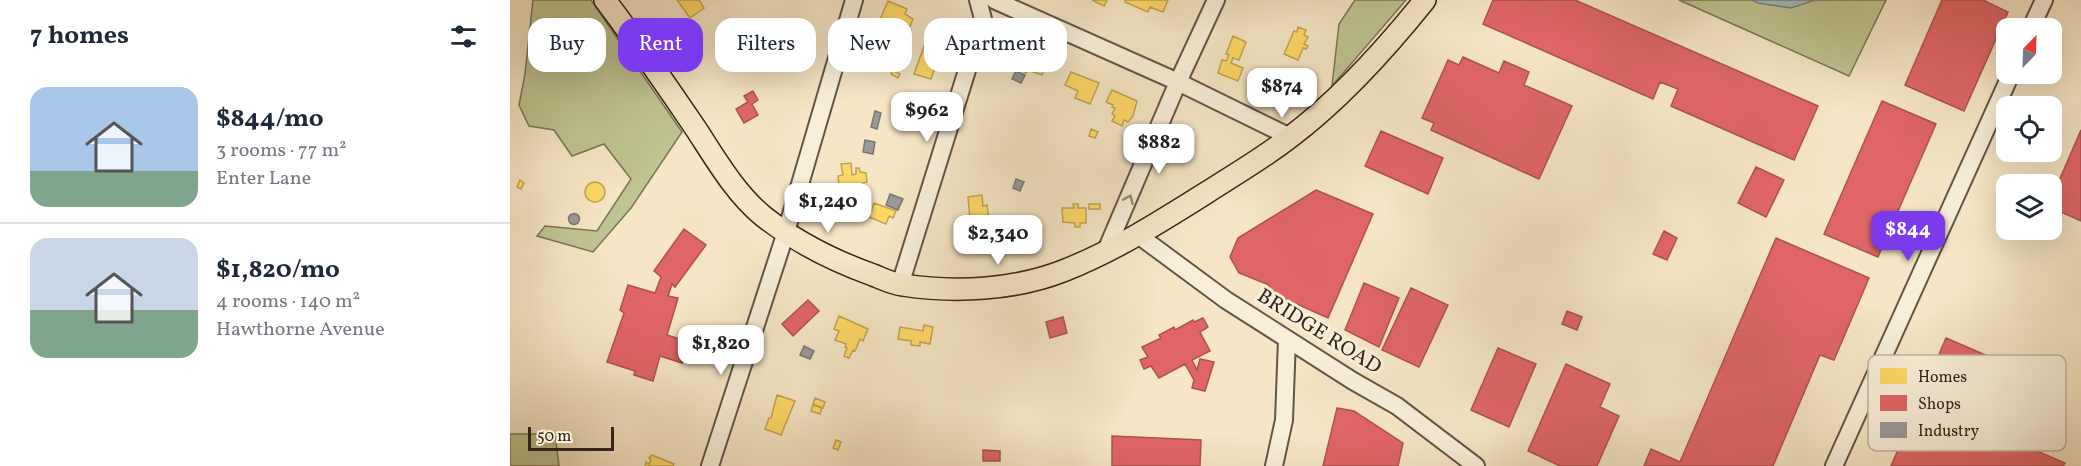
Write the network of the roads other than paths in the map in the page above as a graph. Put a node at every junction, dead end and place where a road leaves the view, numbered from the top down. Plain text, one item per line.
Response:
1 (605, 0) edge
2 (854, 0) edge
3 (978, 0) edge
4 (994, 0) edge
5 (1216, 0) edge
6 (1425, 0) edge
7 (2043, 0) edge
8 (2035, 18) edge
9 (1178, 82) junction
10 (2006, 84) edge
11 (1290, 137) junction
12 (786, 232) junction
13 (1138, 235) junction
14 (1105, 253) junction
15 (900, 285) junction
16 (1287, 339) junction
17 (1884, 355) edge
18 (1868, 391) edge
19 (710, 466) edge
20 (1274, 466) edge
21 (1476, 466) edge
22 (1834, 466) edge

1 - 12 main road
2 - 12 street
3 - 15 street
4 - 9 street
5 - 9 street
6 - 11 main road
7 - 8 street
9 - 11 street
14 -> 9 street
10 - 17 street
11 - 13 main road
12 - 15 main road
12 - 19 street
13 - 14 main road
13 - 16 street, BRIDGE ROAD
14 - 15 main road
16 - 20 street
16 - 21 street, BRIDGE ROAD
18 - 22 street

